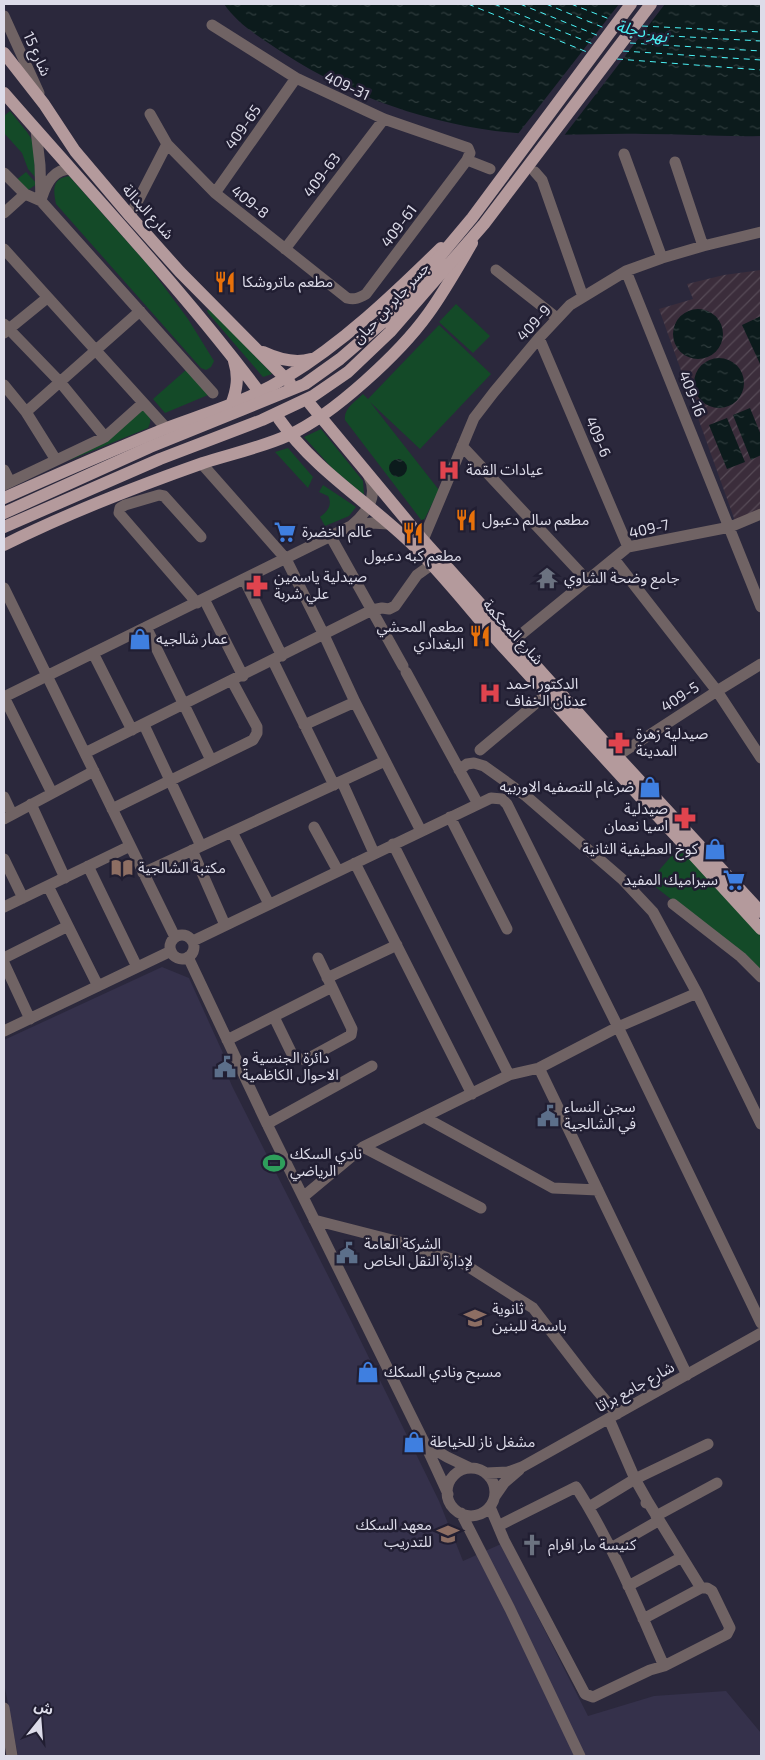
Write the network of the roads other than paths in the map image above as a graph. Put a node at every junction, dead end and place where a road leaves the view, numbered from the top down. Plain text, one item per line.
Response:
1 (631, 4) edge
2 (651, 4) edge
3 (4, 16) edge
4 (212, 25) dead end
5 (4, 53) edge
6 (296, 78) junction
7 (4, 93) edge
8 (44, 104) junction
9 (150, 114) dead end
10 (384, 119) junction
11 (36, 130) junction
12 (167, 144) junction
13 (624, 154) dead end
14 (468, 160) junction
15 (675, 162) dead end
16 (71, 169) junction
17 (490, 170) dead end
18 (535, 172) dead end
19 (4, 173) edge
20 (215, 193) junction
21 (25, 194) junction
22 (41, 201) junction
23 (4, 213) edge
24 (130, 216) junction
25 (472, 218) junction
26 (484, 224) junction
27 (761, 232) edge
28 (703, 246) junction
29 (284, 249) junction
30 (4, 250) edge
31 (662, 258) junction
32 (496, 270) dead end
33 (626, 271) junction
34 (583, 296) junction
35 (47, 298) junction
36 (347, 298) joint
37 (140, 311) junction
38 (557, 318) junction
39 (5, 329) edge
40 (539, 338) junction
41 (253, 347) junction
42 (96, 350) junction
43 (232, 356) junction
44 (318, 356) junction
45 (288, 381) junction
46 (60, 382) junction
47 (4, 385) edge
48 (213, 393) dead end
49 (261, 395) junction
50 (144, 403) junction
51 (310, 404) dead end
52 (231, 405) junction
53 (26, 412) junction
54 (321, 416) junction
55 (278, 419) dead end
56 (167, 428) junction
57 (290, 435) junction
58 (106, 437) junction
59 (462, 446) junction
60 (56, 460) junction
61 (202, 464) junction
62 (4, 470) edge
63 (370, 477) junction
64 (7, 483) edge
65 (4, 498) edge
66 (368, 506) junction
67 (4, 513) edge
68 (761, 514) edge
69 (388, 524) junction
70 (351, 526) junction
71 (4, 527) edge
72 (730, 527) junction
73 (201, 537) dead end
74 (331, 537) junction
75 (423, 540) junction
76 (4, 545) edge
77 (628, 547) junction
78 (286, 559) junction
79 (614, 559) junction
80 (431, 565) junction
81 (244, 579) junction
82 (588, 581) junction
83 (4, 588) edge
84 (201, 601) junction
85 (761, 607) edge
86 (372, 610) junction
87 (146, 627) junction
88 (324, 635) junction
89 (513, 641) junction
90 (93, 653) junction
91 (277, 659) junction
92 (761, 664) edge
93 (47, 676) junction
94 (237, 679) junction
95 (717, 690) junction
96 (547, 694) junction
97 (4, 697) edge
98 (355, 702) junction
99 (184, 705) junction
100 (144, 725) junction
101 (304, 725) junction
102 (132, 730) junction
103 (480, 750) dead end
104 (85, 753) junction
105 (617, 756) junction
106 (761, 758) edge
107 (211, 760) junction
108 (386, 761) junction
109 (459, 770) junction
110 (94, 771) junction
111 (169, 781) junction
112 (338, 784) junction
113 (513, 787) junction
114 (52, 793) junction
115 (4, 797) edge
116 (502, 799) junction
117 (31, 804) junction
118 (478, 804) junction
119 (112, 809) junction
120 (8, 817) edge
121 (450, 817) junction
122 (314, 827) dead end
123 (421, 831) junction
124 (232, 832) junction
125 (393, 844) junction
126 (130, 846) junction
127 (196, 848) junction
128 (374, 853) junction
129 (4, 859) edge
130 (355, 863) junction
131 (88, 866) junction
132 (338, 871) junction
133 (144, 873) junction
134 (65, 878) junction
135 (48, 886) junction
136 (23, 898) junction
137 (269, 904) junction
138 (673, 904) dead end
139 (4, 907) edge
140 (761, 912) edge
141 (225, 925) junction
142 (68, 926) junction
143 (507, 929) dead end
144 (761, 929) edge
145 (175, 937) junction
146 (193, 941) junction
147 (397, 944) junction
148 (171, 951) junction
149 (188, 957) junction
150 (4, 958) edge
151 (318, 958) dead end
152 (4, 963) edge
153 (137, 967) junction
154 (761, 977) edge
155 (330, 983) junction
156 (98, 986) junction
157 (697, 993) junction
158 (274, 1017) junction
159 (30, 1019) junction
160 (618, 1027) junction
161 (4, 1032) edge
162 (227, 1040) junction
163 (372, 1066) dead end
164 (539, 1068) junction
165 (510, 1075) junction
166 (472, 1094) junction
167 (424, 1117) junction
168 (266, 1124) junction
169 (761, 1124) edge
170 (363, 1147) junction
171 (598, 1190) junction
172 (303, 1197) junction
173 (481, 1208) dead end
174 (314, 1220) junction
175 (761, 1323) edge
176 (761, 1333) edge
177 (687, 1375) junction
178 (613, 1416) junction
179 (425, 1444) junction
180 (708, 1444) dead end
181 (522, 1467) junction
182 (470, 1468) junction
183 (486, 1473) junction
184 (635, 1479) junction
185 (717, 1483) dead end
186 (448, 1494) junction
187 (495, 1496) junction
188 (490, 1507) junction
189 (589, 1507) junction
190 (461, 1513) junction
191 (657, 1518) junction
192 (498, 1526) junction
193 (611, 1548) junction
194 (682, 1557) junction
195 (628, 1586) junction
196 (701, 1588) junction
197 (643, 1619) junction
198 (664, 1666) junction
199 (4, 1708) edge
200 (5, 1725) edge
201 (12, 1756) edge
202 (580, 1756) edge

1 - 25 main road, جسر جابر بن حيان, bridge
2 - 26 main road, جسر جابر بن حيان, bridge
3 - 8 street, شارع 15
4 - 6 street, 409-31
5 - 8 main road, شارع البدالة
6 - 10 street, 409-31
6 - 20 street, 409-65
7 - 11 main road, شارع البدالة
8 - 24 main road, شارع البدالة
9 - 12 street, 409-8
10 - 14 street, 409-31
10 - 29 street, 409-63
11 - 16 main road, شارع البدالة
11 - 22 street
12 - 20 street, 409-8
12 - 24 street
13 - 31 street
14 - 17 street
14 - 36 street, 409-61
15 - 28 street
16 - 22 street
16 - 43 main road, شارع البدالة
18 - 34 street
19 - 21 street
20 - 29 street, 409-8
21 - 22 street
21 - 23 street
22 - 37 street
24 - 41 main road, شارع البدالة
25 - 44 main road, bridge
25 - 67 main road, جسر جابر بن حيان, bridge
26 - 54 main road, bridge
26 - 71 main road, جسر جابر بن حيان, bridge
27 - 28 street, 409-9
28 - 31 street, 409-9
29 - 36 street, 409-8
30 - 35 street
31 - 33 street, 409-9
32 - 38 street
33 - 34 street, 409-9
33 - 72 street, 409-16
34 - 38 street, 409-9
35 - 39 street
35 - 42 street
37 - 42 street
37 - 48 street
38 - 40 street, 409-9
39 - 46 street
40 - 59 street, 409-9
40 - 77 street, 409-6
41 - 44 main road
41 - 45 main road, شارع البدالة
42 - 46 street
42 - 50 street
43 - 49 main road, شارع البدالة
43 - 52 main road
44 - 45 main road
45 - 49 main road
46 - 53 street
46 - 58 street
47 - 53 street
49 - 52 main road
50 - 56 street
50 - 58 street
51 - 54 main road, شارع المحكمة
52 - 56 main road
53 - 60 street
54 - 57 main road
54 - 63 main road, شارع المحكمة
55 - 57 main road, شارع المحكمة
56 - 65 main road
57 - 61 main road
57 - 66 main road, شارع المحكمة
58 - 60 street
59 - 75 street, 409-9
59 - 82 street
60 - 64 street
61 - 76 main road
61 - 78 street
62 - 64 street
63 - 66 street
63 - 75 main road, شارع المحكمة
66 - 69 main road, شارع المحكمة
66 - 70 street
68 - 72 street, 409-7
69 - 70 street
69 - 80 main road, شارع المحكمة
70 - 74 street
72 - 77 street, 409-7
72 - 85 street, 409-16
73 - 84 street
74 - 78 street
74 - 86 street
75 - 89 main road, شارع المحكمة
77 - 79 street, 409-7
78 - 81 street
78 - 88 street
79 - 82 street, 409-7
79 - 95 street
80 - 86 street
80 - 96 main road, شارع المحكمة
81 - 84 street
81 - 91 street
82 - 89 street, 409-7
83 - 93 street
84 - 87 street
84 - 94 street
86 - 88 street
86 - 109 street
87 - 90 street
87 - 99 street
88 - 91 street
88 - 98 street
89 - 105 main road, شارع المحكمة
90 - 93 street
90 - 102 street
91 - 94 street
91 - 101 street
92 - 95 street, 409-5
93 - 97 street
93 - 104 street
94 - 99 street
94 - 107 street
95 - 105 street, 409-5
95 - 106 street
96 - 103 street
96 - 144 main road, شارع المحكمة
97 - 114 street
98 - 101 street
98 - 108 street
99 - 100 street
99 - 107 street
100 - 102 street
100 - 111 street
101 - 112 street
102 - 104 street
104 - 110 street
105 - 140 main road, شارع المحكمة
107 - 111 street
108 - 112 street
108 - 123 street
109 - 113 street
109 - 118 street
110 - 114 street
110 - 119 street
111 - 119 street
111 - 127 street
112 - 124 street
112 - 128 street
113 - 116 street
113 - 157 street
114 - 117 street
115 - 120 street
116 - 118 street
116 - 160 street
117 - 120 street
117 - 134 street
118 - 121 street
119 - 126 street
121 - 123 street
121 - 143 street
122 - 132 street
123 - 125 street
124 - 127 street
124 - 137 street
125 - 128 street
125 - 165 street
126 - 131 street
126 - 133 street
127 - 133 street
127 - 141 street
128 - 130 street
129 - 136 street
130 - 132 street
130 - 147 street
131 - 134 street
131 - 153 street
132 - 137 street
133 - 145 street
134 - 135 street
135 - 136 street
135 - 142 street
136 - 139 street
137 - 141 street
138 - 154 street
141 - 146 street
142 - 150 street
142 - 156 street
145 - 146 street
145 - 148 street
146 - 149 street
147 - 155 street
147 - 166 street
148 - 149 street
148 - 153 street
149 - 162 street
151 - 155 street
152 - 159 street
153 - 156 street
155 - 158 street
155 - 158 street
156 - 159 street
157 - 160 street
157 - 169 street
158 - 162 street
159 - 161 street
160 - 164 street
160 - 175 street
162 - 168 street
163 - 168 street
164 - 165 street
164 - 171 street
165 - 166 street
166 - 167 street
167 - 170 street
167 - 171 street
168 - 172 street
170 - 172 street
170 - 173 street
171 - 177 street
172 - 174 street
174 - 178 street
174 - 179 street
176 - 177 street, شارع جامع براثا
177 - 178 street, شارع جامع براثا
178 - 181 street, شارع جامع براثا
178 - 184 street
179 - 182 street
179 - 186 street
180 - 184 street
181 - 183 street, شارع جامع براثا
181 - 187 street, شارع جامع براثا
182 - 183 street
182 - 186 street
183 - 187 street
184 - 189 street
184 - 191 street
185 - 191 street
186 - 190 street
187 - 188 street
188 - 190 street
188 - 192 street
189 - 192 street
189 - 193 street
190 - 202 street
191 - 193 street
191 - 194 street
192 - 198 street
193 - 195 street
194 - 195 street
194 - 196 street
195 - 197 street
196 - 197 street
196 - 198 street
197 - 198 street
199 - 200 street
200 - 201 street

